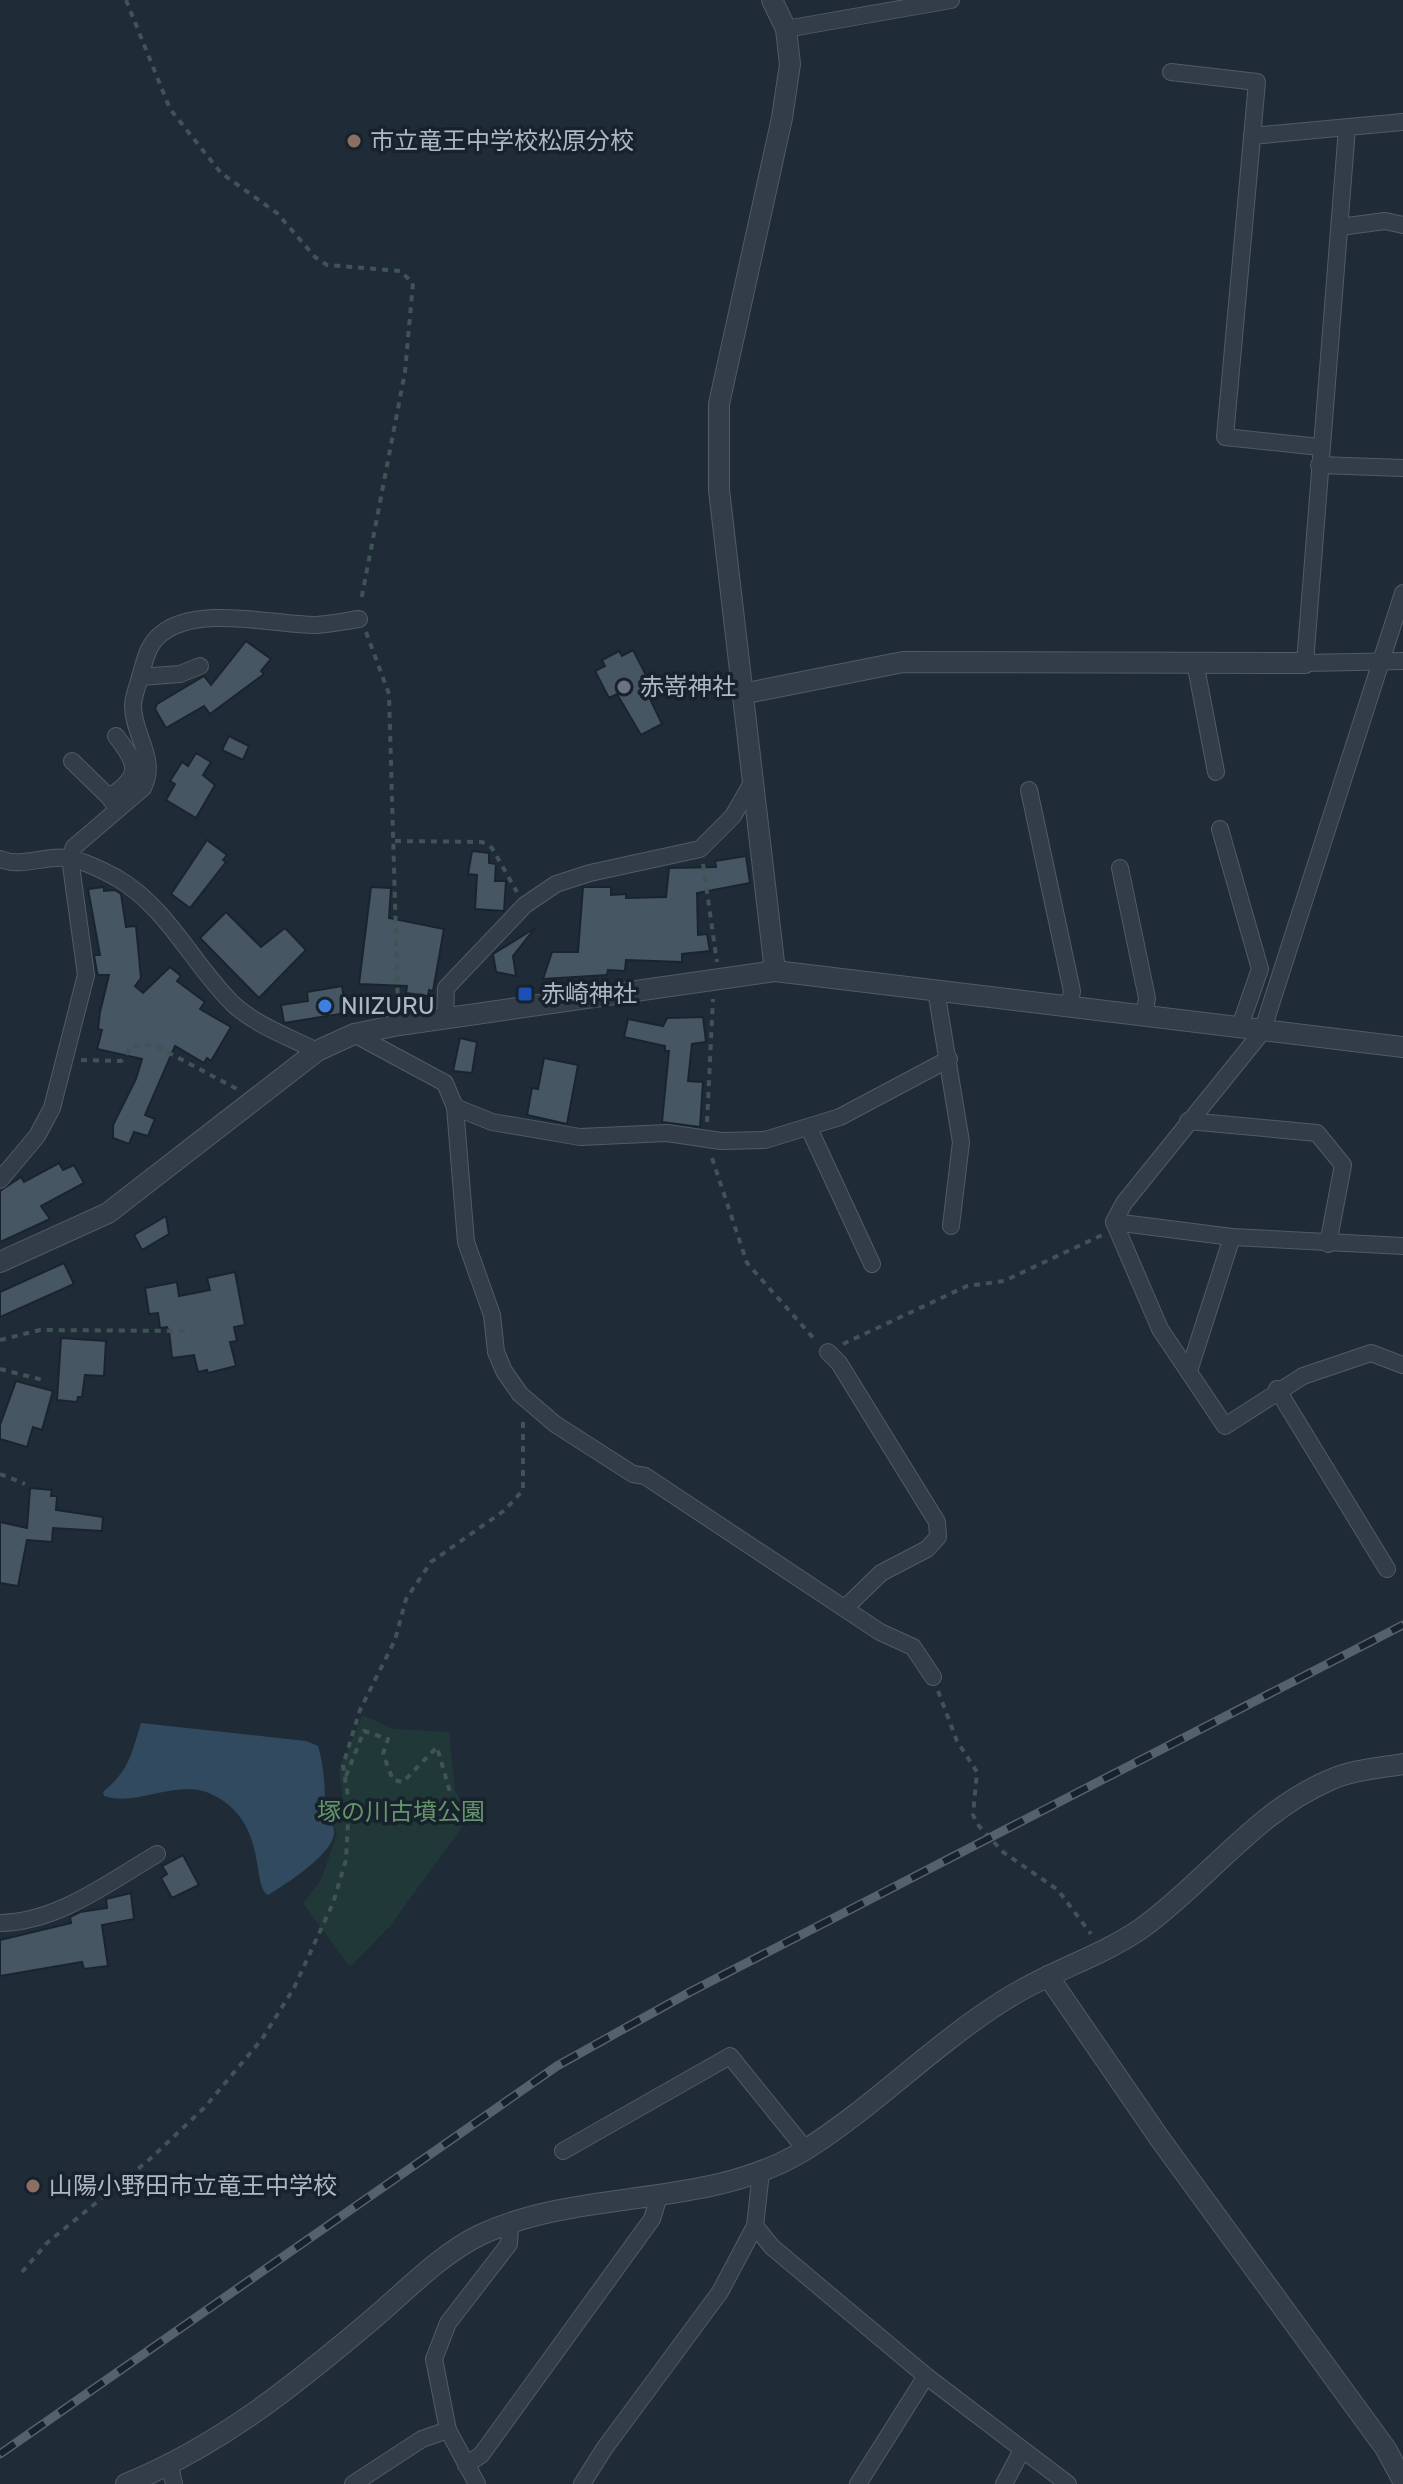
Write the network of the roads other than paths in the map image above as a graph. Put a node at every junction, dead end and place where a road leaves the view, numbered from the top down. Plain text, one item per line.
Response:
1 (772, 0) edge
2 (951, 0) edge
3 (786, 29) junction
4 (1171, 72) dead end
5 (1403, 122) edge
6 (1347, 128) junction
7 (1252, 136) junction
8 (1403, 225) edge
9 (1340, 227) junction
10 (1320, 447) junction
11 (1319, 465) junction
12 (1403, 468) edge
13 (1403, 593) edge
14 (359, 619) road end
15 (1380, 661) junction
16 (1403, 661) edge
17 (1195, 662) junction
18 (1305, 663) junction
19 (200, 666) dead end
20 (140, 677) junction
21 (742, 694) junction
22 (116, 736) dead end
23 (72, 761) dead end
24 (1216, 772) dead end
25 (753, 781) junction
26 (1029, 790) dead end
27 (113, 802) junction
28 (1220, 829) dead end
29 (70, 858) junction
30 (0, 859) edge
31 (1120, 868) dead end
32 (775, 971) junction
33 (936, 990) junction
34 (1069, 1007) junction
35 (1144, 1017) junction
36 (445, 1019) junction
37 (1239, 1029) junction
38 (1262, 1032) junction
39 (354, 1034) junction
40 (1403, 1047) edge
41 (317, 1051) junction
42 (949, 1059) junction
43 (455, 1107) junction
44 (1188, 1121) junction
45 (809, 1128) junction
46 (0, 1180) edge
47 (1114, 1222) junction
48 (951, 1226) dead end
49 (1232, 1237) junction
50 (1328, 1244) junction
51 (1403, 1246) edge
52 (0, 1262) edge
53 (872, 1264) dead end
54 (828, 1352) road end
55 (1403, 1365) edge
56 (1189, 1371) junction
57 (1277, 1389) junction
58 (1387, 1569) dead end
59 (845, 1608) junction
60 (933, 1677) road end
61 (1403, 1764) edge
62 (157, 1854) dead end
63 (0, 1923) edge
64 (1048, 1976) junction
65 (806, 2150) junction
66 (563, 2151) dead end
67 (761, 2172) junction
68 (660, 2193) junction
69 (510, 2224) junction
70 (755, 2226) junction
71 (926, 2376) junction
72 (448, 2430) junction
73 (1022, 2450) junction
74 (466, 2465) junction
75 (172, 2475) edge
76 (363, 2481) edge
77 (1403, 2481) edge
78 (126, 2484) edge
79 (477, 2484) edge
80 (582, 2484) edge
81 (858, 2484) edge
82 (1004, 2484) edge
83 (1068, 2484) edge

1 - 3 street
2 - 3 street
3 - 21 street
4 - 7 street
5 - 6 street
6 - 7 street
6 - 9 street
7 - 10 street
8 - 9 street
9 - 10 street
10 - 11 street
11 - 12 street
11 - 18 street
13 - 15 street
14 - 20 street
15 - 16 street
15 - 18 street
15 - 38 street
17 - 18 street
17 - 21 street
17 - 24 street
19 - 20 street
20 - 27 street
21 - 25 street
22 - 27 street
23 - 27 street
25 - 32 street
25 - 36 street
26 - 34 street
27 - 29 street
28 - 37 street
29 - 30 street
29 - 41 street
29 - 46 street
31 - 35 street
32 - 33 street
32 - 36 street
33 - 34 street
33 - 42 street
34 - 35 street
35 - 37 street
36 - 39 street
37 - 38 street
38 - 40 street
38 - 44 street
39 - 41 street
39 - 43 street
41 - 52 street
42 - 45 street
42 - 48 street
43 - 45 street
43 - 59 street
44 - 47 street
44 - 50 street
45 - 53 street
47 - 49 street
47 - 56 street
49 - 50 street
49 - 56 street
50 - 51 street
54 - 59 street
55 - 57 street
56 - 57 street
57 - 58 street
59 - 60 street
61 - 64 street
62 - 63 street
64 - 65 street
64 - 77 street
65 - 66 street
65 - 67 street
67 - 68 street
67 - 70 street
68 - 69 street
68 - 74 street
69 - 72 street
69 - 75 street
70 - 71 street
70 - 80 street
71 - 73 street
71 - 81 street
72 - 74 street
72 - 76 street
73 - 82 street
73 - 83 street
74 - 79 street
75 - 78 street

